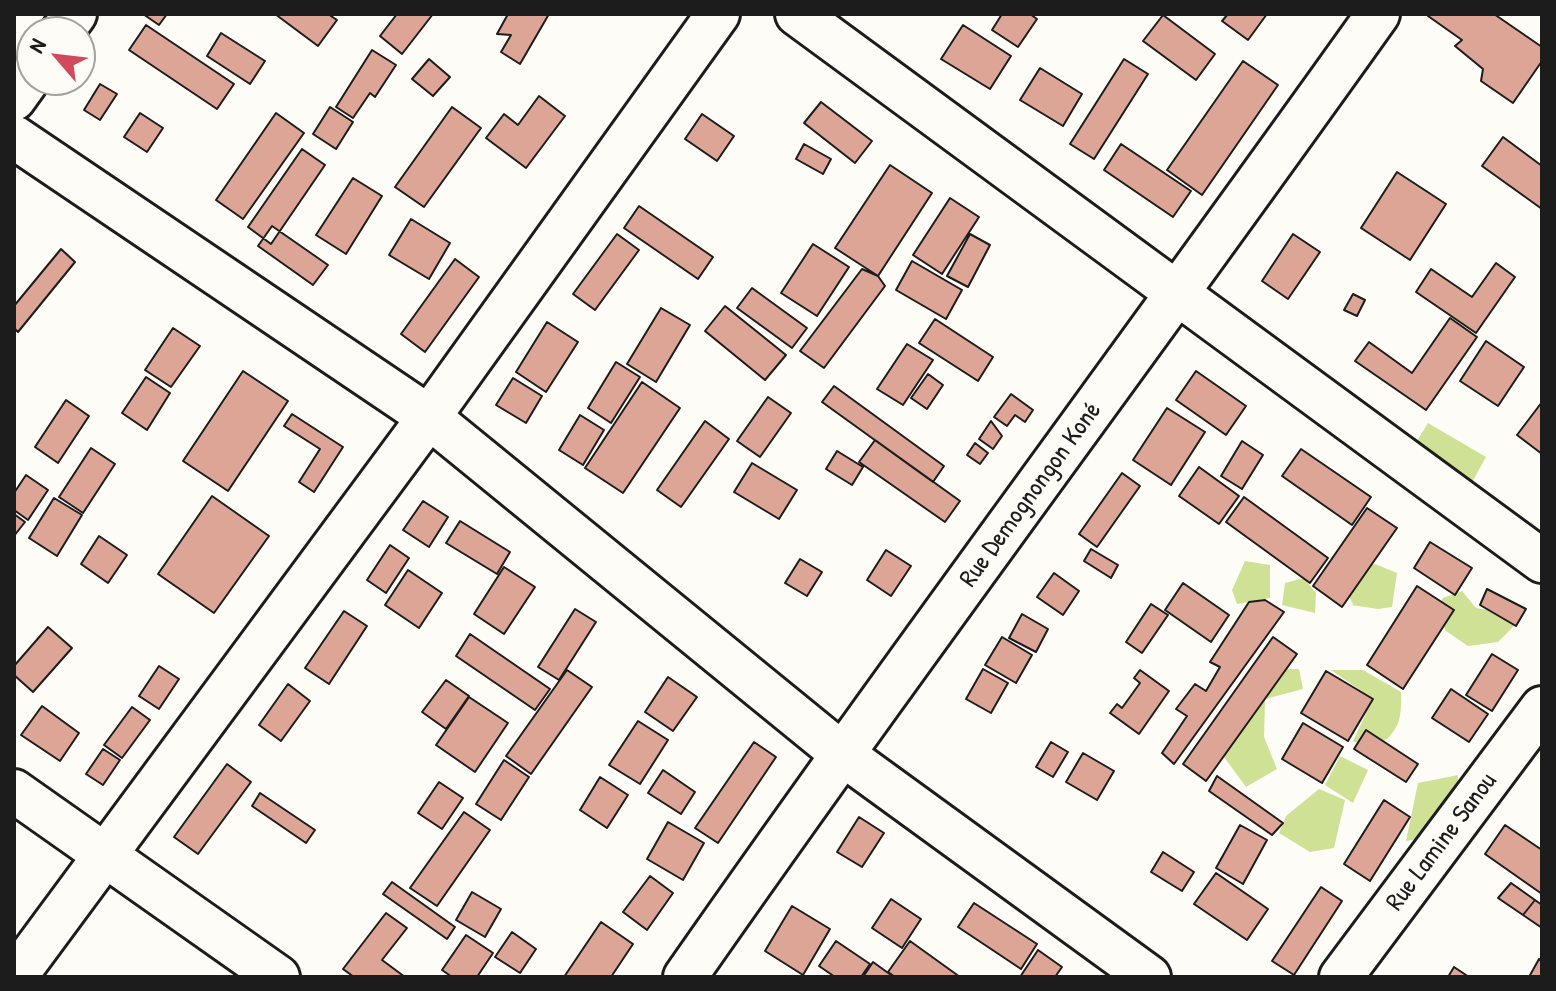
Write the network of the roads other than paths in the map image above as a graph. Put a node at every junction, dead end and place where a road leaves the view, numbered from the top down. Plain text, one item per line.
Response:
1 (718, 14) edge
2 (797, 14) edge
3 (1378, 14) edge
4 (14, 137) edge
5 (1180, 293) junction
6 (429, 417) junction
7 (1542, 561) edge
8 (1542, 708) edge
9 (841, 753) junction
10 (14, 791) edge
11 (104, 855) junction
12 (15, 977) edge
13 (278, 977) edge
14 (685, 977) edge
15 (1149, 977) edge
16 (1341, 977) edge

1 - 6 street
2 - 5 street
3 - 5 street, Rue Demognongon Koné
4 - 6 street
5 - 7 street
5 - 9 street, Rue Demognongon Koné
6 - 9 street
6 - 11 street
8 - 16 street, Rue Lamine Sanou
9 - 14 street, Rue Demognongon Koné
9 - 15 street
10 - 11 street
11 - 12 street
11 - 13 street

